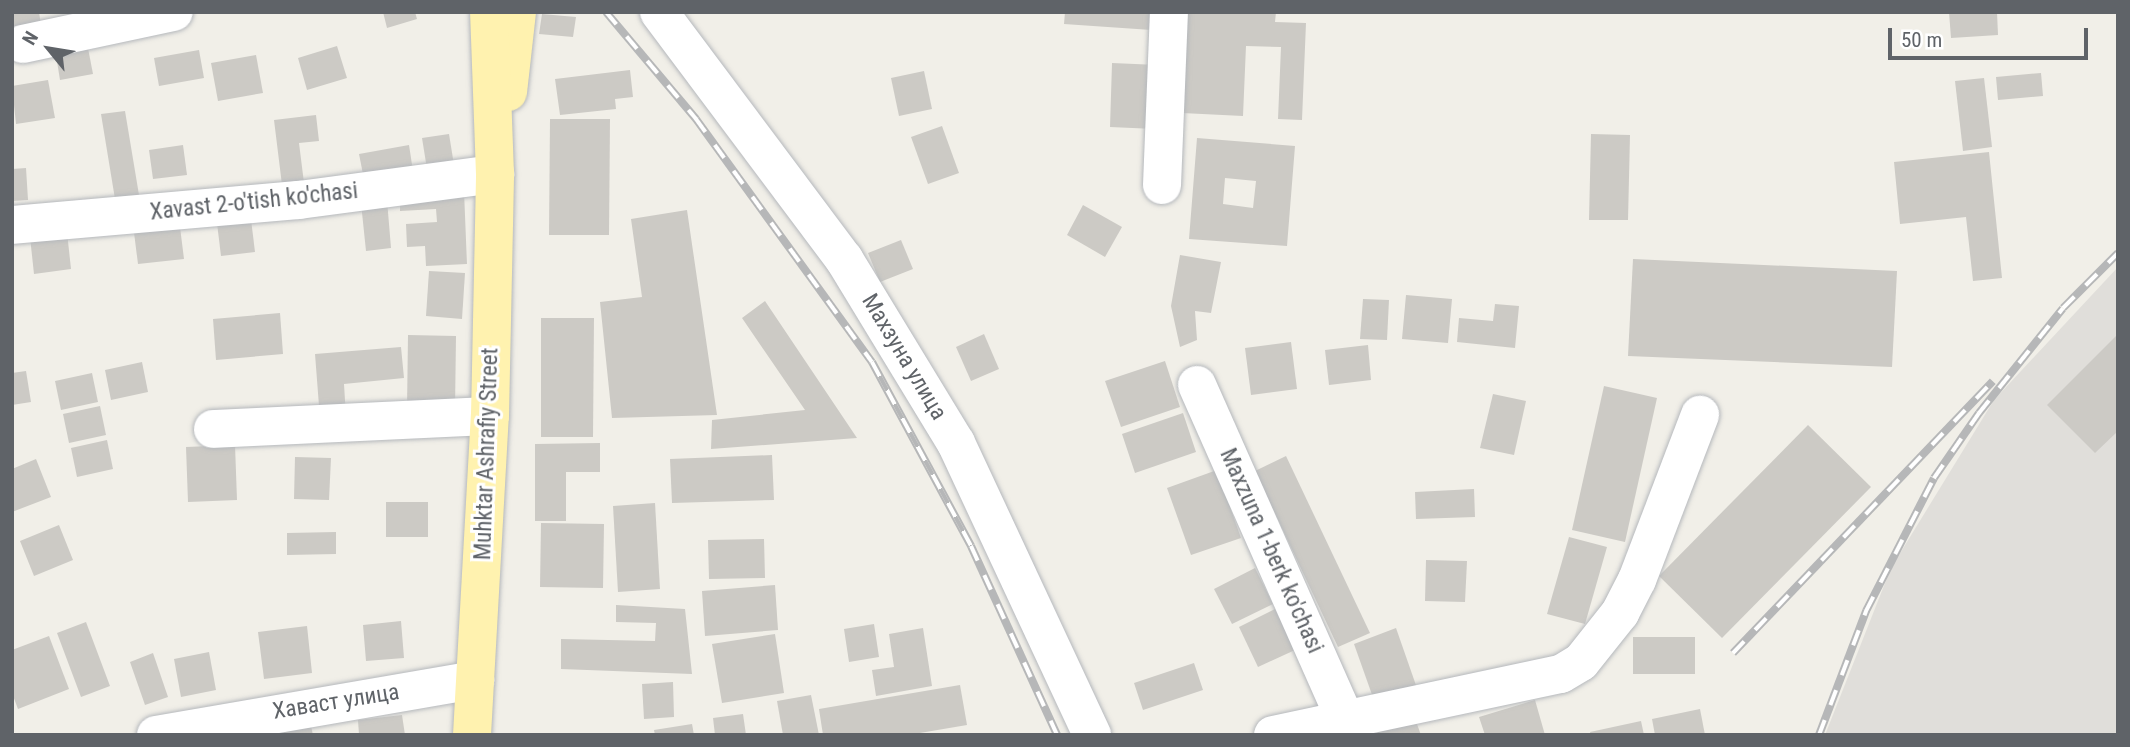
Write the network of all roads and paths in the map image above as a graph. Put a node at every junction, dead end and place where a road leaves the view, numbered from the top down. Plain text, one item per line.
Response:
1 (174, 12) edge
2 (489, 12) edge
3 (517, 12) edge
4 (659, 12) edge
5 (1169, 12) edge
6 (23, 44) dead end
7 (495, 174) junction
8 (1162, 185) dead end
9 (12, 225) edge
10 (1197, 385) dead end
11 (1699, 415) dead end
12 (490, 416) junction
13 (213, 429) dead end
14 (475, 680) junction
15 (1349, 726) edge
16 (156, 735) edge
17 (472, 735) edge
18 (1092, 735) edge
19 (1273, 735) edge

1 - 6 street
2 - 7 main road, Muhktar Ashrafiy Street
3 - 7 main road, Muhktar Ashrafiy Street
4 - 18 street, Махзуна улица
5 - 8 street
7 - 9 street, Xavast 2-o'tish ko'chasi
7 - 12 main road, Muhktar Ashrafiy Street
10 - 15 street, Maxzuna 1-berk ko'chasi
11 - 15 street
12 - 13 street
12 - 14 main road, Muhktar Ashrafiy Street
14 - 16 street, Хаваст улица
14 - 17 main road, Muhktar Ashrafiy Street
15 - 19 street

